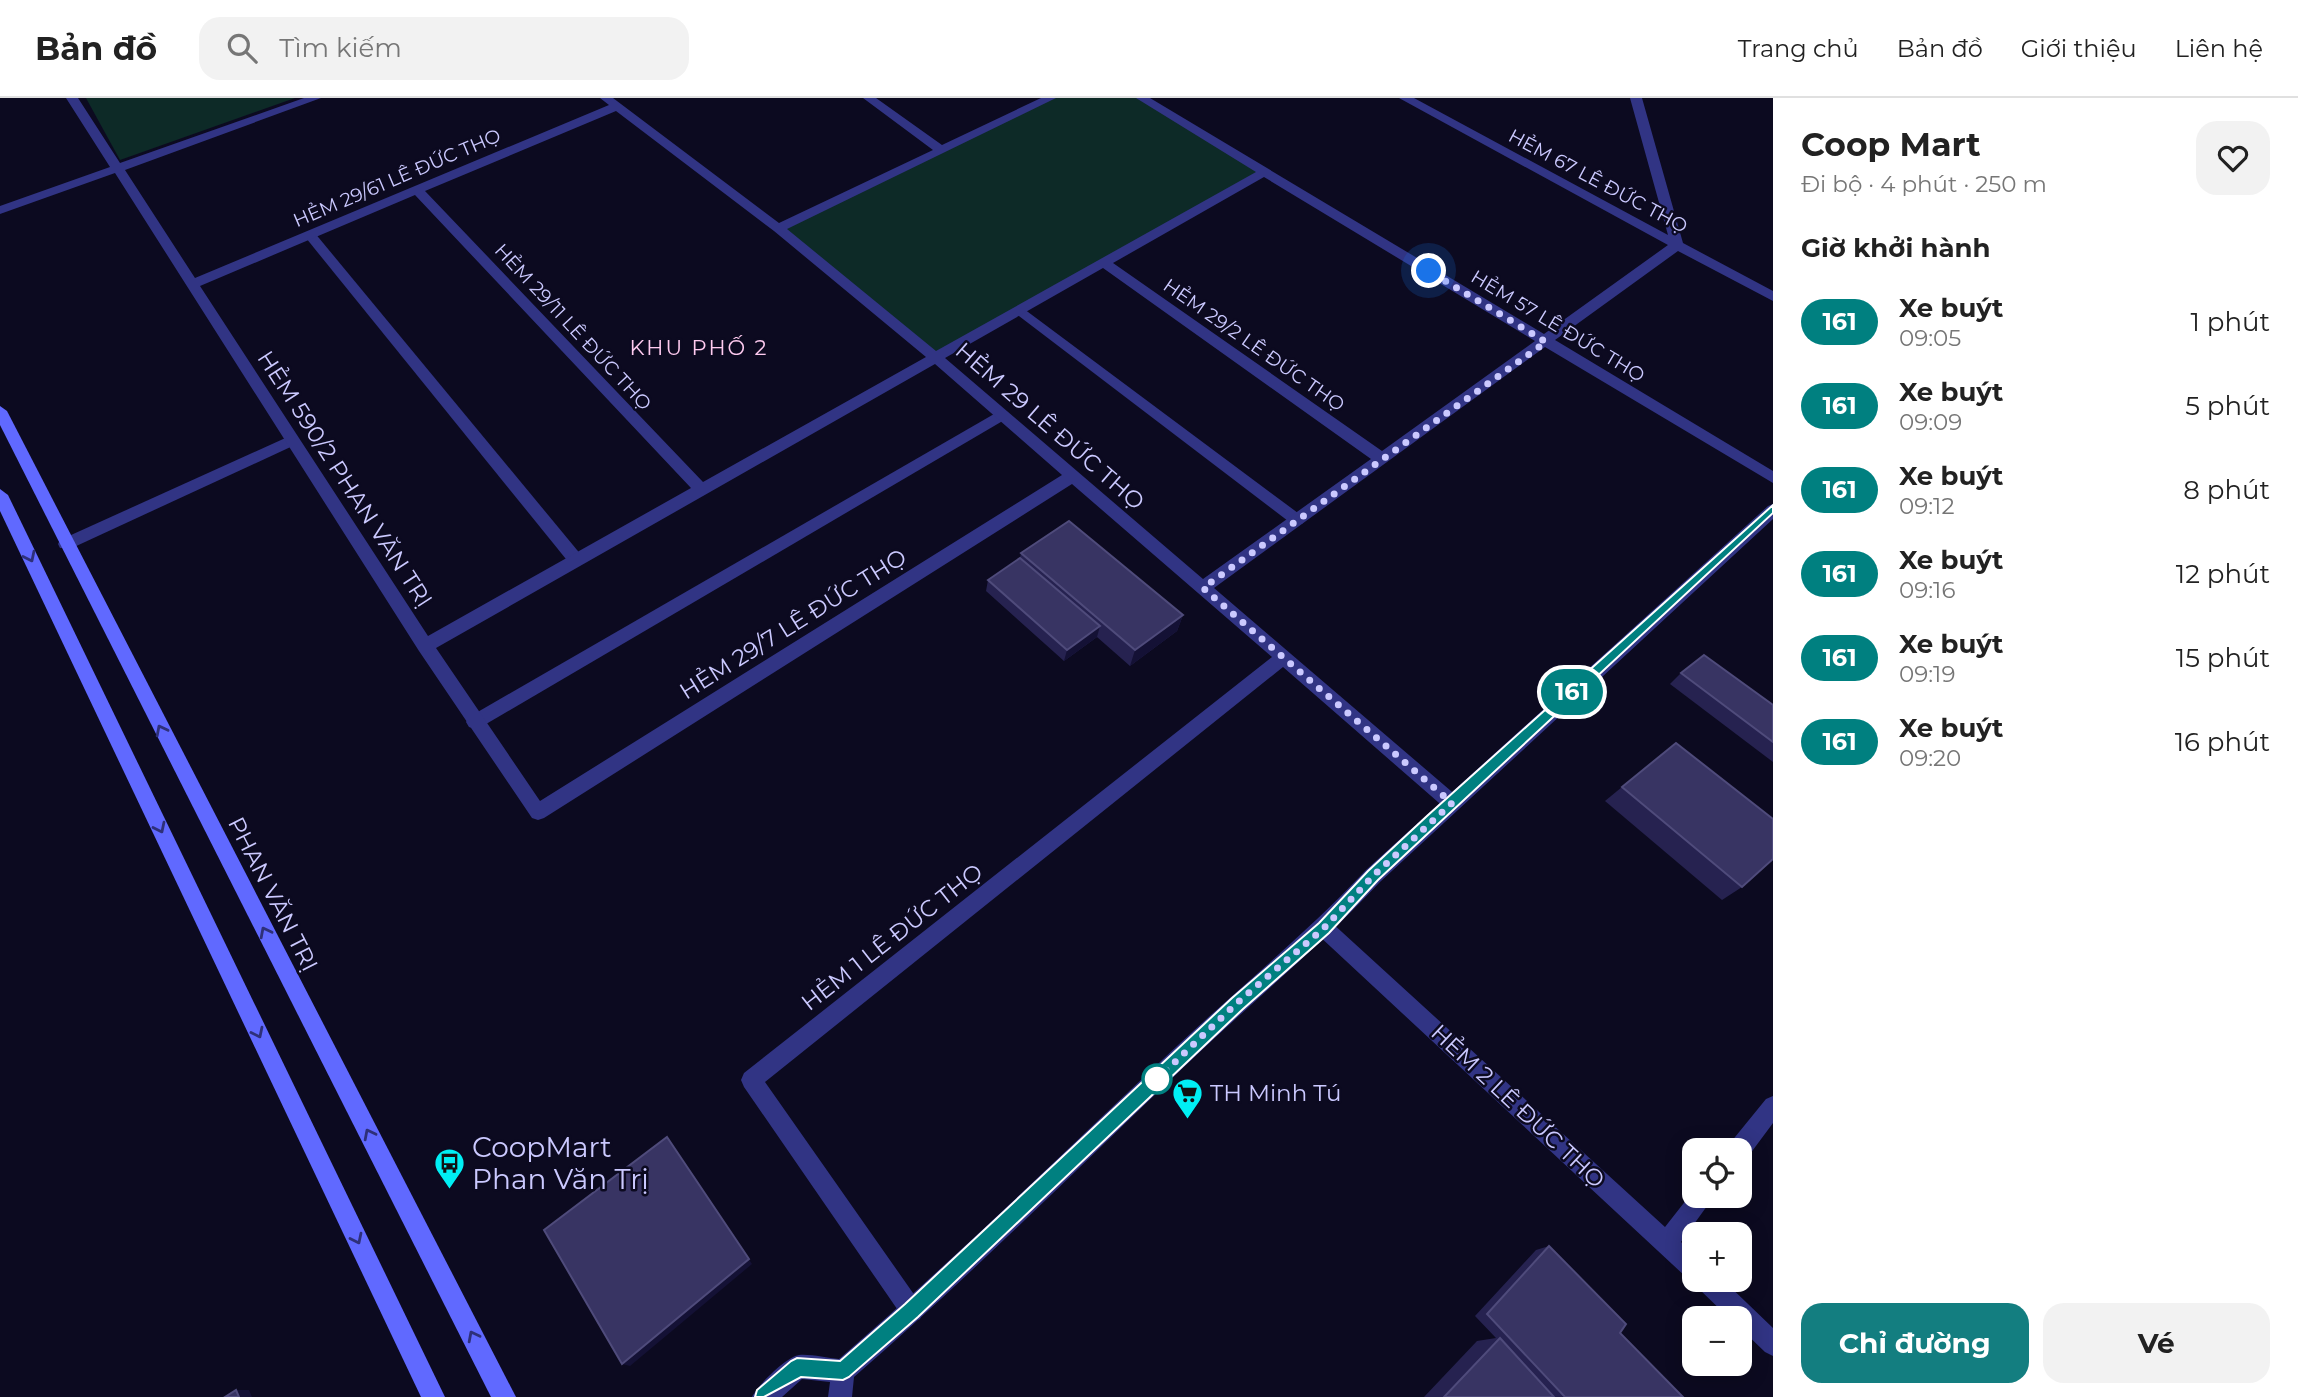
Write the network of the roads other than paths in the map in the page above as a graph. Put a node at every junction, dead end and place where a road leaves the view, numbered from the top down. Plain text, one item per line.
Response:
1 (72, 98) edge
2 (315, 98) edge
3 (869, 98) edge
4 (1050, 98) edge
5 (1142, 98) edge
6 (1405, 98) edge
7 (1636, 98) edge
8 (611, 102) edge
9 (942, 150) junction
10 (117, 169) junction
11 (1264, 172) junction
12 (417, 190) junction
13 (0, 210) edge
14 (778, 228) junction
15 (310, 235) junction
16 (1678, 245) junction
17 (1103, 262) junction
18 (192, 285) junction
19 (1773, 297) edge
20 (1020, 310) junction
21 (1546, 342) junction
22 (935, 358) junction
23 (0, 411) edge
24 (1001, 415) junction
25 (292, 440) junction
26 (1382, 459) junction
27 (1073, 476) junction
28 (1773, 478) edge
29 (701, 489) junction
30 (0, 495) edge
31 (1773, 510) edge
32 (1297, 520) junction
33 (66, 544) junction
34 (576, 560) junction
35 (1203, 588) junction
36 (425, 646) junction
37 (1284, 657) junction
38 (475, 722) junction
39 (1452, 803) junction
40 (538, 812) joint
41 (1324, 928) junction
42 (1773, 1106) edge
43 (1748, 1138) edge
44 (1694, 1208) edge
45 (1667, 1243) junction
46 (1682, 1257) edge
47 (1718, 1292) edge
48 (912, 1311) junction
49 (1773, 1344) edge
50 (843, 1371) junction
51 (433, 1397) edge
52 (505, 1397) edge
53 (764, 1397) edge
54 (840, 1397) edge

1 - 10 street, HẺM 590/2 PHAN VĂN TRỊ
2 - 10 street
3 - 9 street
4 - 9 street
5 - 11 street, HẺM 57 LÊ ĐỨC THỌ
6 - 16 street, HẺM 67 LÊ ĐỨC THỌ
7 - 16 street
8 - 12 street, HẺM 29/61 LÊ ĐỨC THỌ
8 - 14 street, HẺM 29 LÊ ĐỨC THỌ
9 - 14 street
10 - 13 street
10 - 18 street, HẺM 590/2 PHAN VĂN TRỊ
11 - 17 street
11 - 21 street, HẺM 57 LÊ ĐỨC THỌ
12 - 15 street, HẺM 29/61 LÊ ĐỨC THỌ
12 - 29 street, HẺM 29/11 LÊ ĐỨC THỌ
14 - 22 street, HẺM 29 LÊ ĐỨC THỌ
15 - 18 street, HẺM 29/61 LÊ ĐỨC THỌ
15 - 34 street
16 - 19 street, HẺM 67 LÊ ĐỨC THỌ
16 - 21 street
17 - 20 street
17 - 26 street, HẺM 29/2 LÊ ĐỨC THỌ
18 - 25 street, HẺM 590/2 PHAN VĂN TRỊ
20 - 22 street
20 - 32 street
21 - 26 street
21 - 28 street, HẺM 57 LÊ ĐỨC THỌ
22 - 24 street, HẺM 29 LÊ ĐỨC THỌ
22 - 29 street
23 - 33 main road, PHAN VĂN TRỊ
24 - 27 street, HẺM 29 LÊ ĐỨC THỌ
24 - 38 street
25 - 33 street
25 - 36 street, HẺM 590/2 PHAN VĂN TRỊ
26 - 32 street
27 - 35 street, HẺM 29 LÊ ĐỨC THỌ
27 - 40 street, HẺM 29/7 LÊ ĐỨC THỌ
29 - 34 street
30 -> 51 main road
31 - 39 street
32 - 35 street
52 -> 33 main road, PHAN VĂN TRỊ
34 - 36 street
35 - 37 street, HẺM 29 LÊ ĐỨC THỌ
36 - 38 street, HẺM 590/2 PHAN VĂN TRỊ
37 - 39 street, HẺM 29 LÊ ĐỨC THỌ
37 - 48 street, HẺM 1 LÊ ĐỨC THỌ
38 - 40 street, HẺM 590/2 PHAN VĂN TRỊ
39 - 41 street
41 - 45 street, HẺM 2 LÊ ĐỨC THỌ
41 - 48 street
42 - 43 street
44 - 45 street
45 - 46 street, HẺM 2 LÊ ĐỨC THỌ
47 - 49 street
48 - 50 street
50 - 53 street
50 - 54 street

